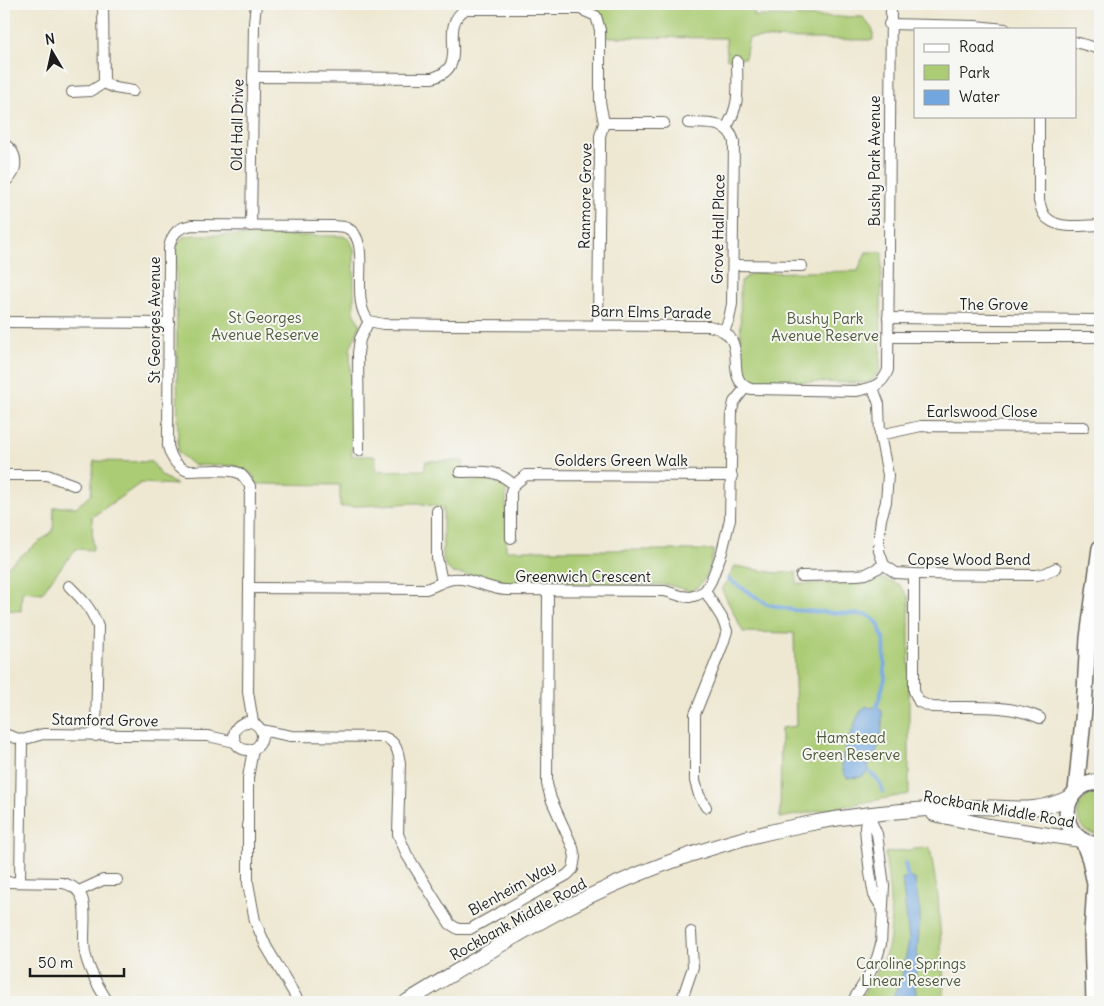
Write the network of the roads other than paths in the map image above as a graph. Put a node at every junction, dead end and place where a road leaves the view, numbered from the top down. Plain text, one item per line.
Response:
1 (103, 4) edge
2 (249, 4) edge
3 (256, 4) edge
4 (891, 4) edge
5 (254, 23) junction
6 (889, 24) junction
7 (993, 28) edge
8 (1076, 42) edge
9 (1100, 49) edge
10 (737, 61) dead end
11 (253, 77) junction
12 (104, 83) junction
13 (134, 91) dead end
14 (72, 92) dead end
15 (1039, 118) edge
16 (604, 123) junction
17 (664, 123) dead end
18 (688, 123) dead end
19 (726, 128) junction
20 (4, 144) edge
21 (4, 182) edge
22 (1100, 225) edge
23 (251, 226) junction
24 (733, 265) junction
25 (802, 266) dead end
26 (888, 318) junction
27 (1100, 320) edge
28 (369, 321) junction
29 (4, 322) edge
30 (169, 323) junction
31 (598, 326) junction
32 (724, 331) junction
33 (888, 337) junction
34 (1100, 338) edge
35 (746, 387) junction
36 (873, 388) junction
37 (1084, 427) dead end
38 (880, 435) junction
39 (360, 451) dead end
40 (460, 472) dead end
41 (4, 475) edge
42 (732, 476) junction
43 (74, 485) dead end
44 (514, 485) junction
45 (437, 511) dead end
46 (511, 538) dead end
47 (1100, 548) edge
48 (884, 565) junction
49 (1056, 568) dead end
50 (914, 574) junction
51 (801, 576) dead end
52 (442, 582) junction
53 (69, 586) dead end
54 (249, 588) junction
55 (548, 590) junction
56 (705, 591) junction
57 (1040, 718) dead end
58 (243, 725) junction
59 (261, 730) junction
60 (4, 734) edge
61 (96, 736) junction
62 (208, 736) junction
63 (291, 736) junction
64 (22, 740) junction
65 (261, 741) junction
66 (238, 746) junction
67 (253, 749) junction
68 (248, 778) junction
69 (1100, 782) edge
70 (1074, 793) junction
71 (706, 807) dead end
72 (912, 810) junction
73 (868, 813) junction
74 (1082, 841) junction
75 (1100, 846) edge
76 (117, 880) dead end
77 (4, 882) edge
78 (20, 882) junction
79 (79, 891) junction
80 (691, 932) dead end
81 (108, 1002) edge
82 (299, 1002) edge
83 (406, 1002) edge
84 (681, 1002) edge
85 (852, 1002) edge
86 (1094, 1002) edge

1 - 12 street
2 - 5 street, Old Hall Drive
3 - 5 street, Old Hall Drive
4 - 6 street, Bushy Park Avenue
5 - 11 street, Old Hall Drive
6 - 7 street
6 - 26 street, Bushy Park Avenue
8 - 9 street
10 - 19 street
11 - 16 street, Ranmore Grove
11 - 23 street, Old Hall Drive
12 - 13 street
12 - 14 street
15 - 22 street
16 - 17 street
16 - 31 street, Ranmore Grove
18 - 19 street
19 - 24 street, Grove Hall Place
20 - 21 street
23 - 28 street, St Georges Avenue
23 - 30 street, St Georges Avenue
24 - 25 street
24 - 32 street, Grove Hall Place
26 - 27 street, The Grove
26 - 33 street
28 - 31 street, Barn Elms Parade
28 - 39 street
29 - 30 street
30 - 54 street, St Georges Avenue
31 - 32 street, Barn Elms Parade
32 - 35 street, Barn Elms Parade
33 - 34 street
33 - 36 street
35 - 36 street
35 - 42 street
36 - 38 street
37 - 38 street, Earlswood Close
38 - 48 street
40 - 44 street
41 - 43 street
42 - 44 street, Golders Green Walk
42 - 56 street
44 - 46 street
45 - 52 street
47 - 70 main road
48 - 50 street, Copse Wood Bend
48 - 51 street
49 - 50 street, Copse Wood Bend
50 - 57 street
52 - 54 street, Greenwich Crescent
52 - 55 street, Greenwich Crescent
53 - 61 street
54 - 58 street, St Georges Avenue
55 - 56 street, Greenwich Crescent
55 - 63 street, Blenheim Way
56 - 71 street
58 - 59 street
58 - 62 street, Stamford Grove
58 - 66 street
59 - 63 street, Blenheim Way
59 - 65 street
60 - 64 street
61 - 62 street, Stamford Grove
61 - 64 street, Stamford Grove
62 - 66 street, Stamford Grove
63 - 65 street, Blenheim Way
64 - 78 street
65 - 67 street
66 - 67 street
66 - 68 street
67 - 68 street
68 - 82 street
69 - 70 main road
70 - 72 street, Rockbank Middle Road
70 - 74 main road
72 - 73 street, Rockbank Middle Road
72 - 74 street, Rockbank Middle Road
73 - 83 street, Rockbank Middle Road
73 - 85 street
74 - 75 main road
74 - 86 main road
76 - 79 street
77 - 78 street
78 - 79 street
79 - 81 street
80 - 84 street

